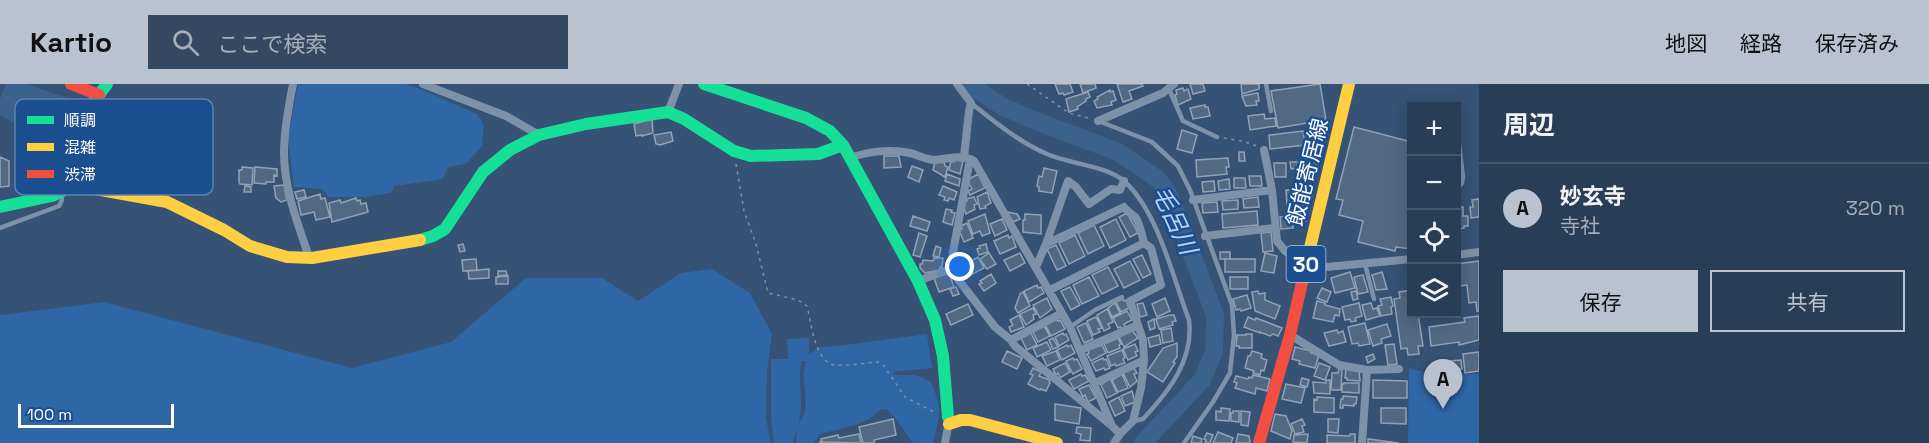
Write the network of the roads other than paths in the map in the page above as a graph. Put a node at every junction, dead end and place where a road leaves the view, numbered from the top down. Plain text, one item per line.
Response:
1 (71, 84) edge
2 (107, 84) edge
3 (293, 84) edge
4 (423, 84) edge
5 (679, 84) edge
6 (704, 84) edge
7 (957, 84) edge
8 (1266, 84) edge
9 (1349, 84) edge
10 (1171, 87) edge
11 (99, 95) junction
12 (96, 99) edge
13 (971, 103) junction
14 (1270, 111) dead end
15 (668, 112) junction
16 (1098, 121) joint
17 (538, 135) junction
18 (1217, 138) road end
19 (843, 145) junction
20 (1264, 150) road end
21 (850, 158) junction
22 (967, 158) junction
23 (1461, 161) edge
24 (1124, 181) junction
25 (1461, 184) edge
26 (1272, 190) junction
27 (53, 195) edge
28 (62, 195) edge
29 (114, 195) edge
30 (1193, 200) junction
31 (0, 207) edge
32 (0, 228) edge
33 (1275, 228) junction
34 (1206, 236) junction
35 (1144, 243) junction
36 (1046, 244) junction
37 (1479, 252) edge
38 (1461, 254) edge
39 (309, 257) junction
40 (1407, 259) edge
41 (1365, 263) junction
42 (1305, 266) junction
43 (1036, 267) junction
44 (950, 269) junction
45 (918, 281) junction
46 (1050, 290) junction
47 (1122, 297) dead end
48 (1374, 299) dead end
49 (1062, 313) junction
50 (1138, 326) junction
51 (1070, 327) junction
52 (1290, 335) junction
53 (1011, 340) junction
54 (1081, 350) junction
55 (1144, 360) junction
56 (1399, 369) dead end
57 (1367, 370) junction
58 (1095, 383) junction
59 (949, 421) junction
60 (1133, 421) junction
61 (1112, 426) junction
62 (1120, 434) junction
63 (1035, 440) edge
64 (945, 443) edge
65 (1057, 443) edge
66 (1114, 443) edge
67 (1184, 443) edge
68 (1259, 443) edge
69 (1362, 443) edge

1 - 11 street
2 - 11 street
3 - 39 street
4 - 17 street
5 - 15 street
6 - 19 street
7 - 13 street
8 - 14 lane
9 - 42 street, 飯能寄居線 / 30
10 - 16 street
10 - 18 lane
11 - 12 street
13 - 22 street
13 - 24 lane
15 - 17 street
15 - 19 street
16 - 30 lane
17 - 39 street
19 - 21 street
20 - 26 street
21 - 22 street
21 - 45 street
22 - 43 street
22 - 44 street
23 - 25 lane
24 - 36 street
24 - 60 lane
26 - 30 street
26 - 33 street
27 - 31 street
28 - 32 lane
29 - 39 street
30 - 34 lane
33 - 34 street
33 - 42 street
34 - 67 lane
35 - 36 street
35 - 46 street
35 - 50 street
36 - 43 street
37 - 38 street
40 - 41 street
41 - 42 street
41 - 48 lane
42 - 52 street, 飯能寄居線 / 30
43 - 46 street
44 - 45 street
44 - 53 street
45 - 59 street
46 - 49 street
47 - 51 lane
49 - 51 street
49 - 53 street
50 - 54 street
50 - 55 street
51 - 54 street
52 - 57 street
52 - 68 street, 飯能寄居線 / 30
53 - 61 street
54 - 58 street
55 - 58 street
55 - 60 street
56 - 57 street
57 - 69 street
58 - 61 street
59 - 63 street
59 - 64 street
60 - 62 street
61 - 62 street
62 - 66 street
63 - 65 street

